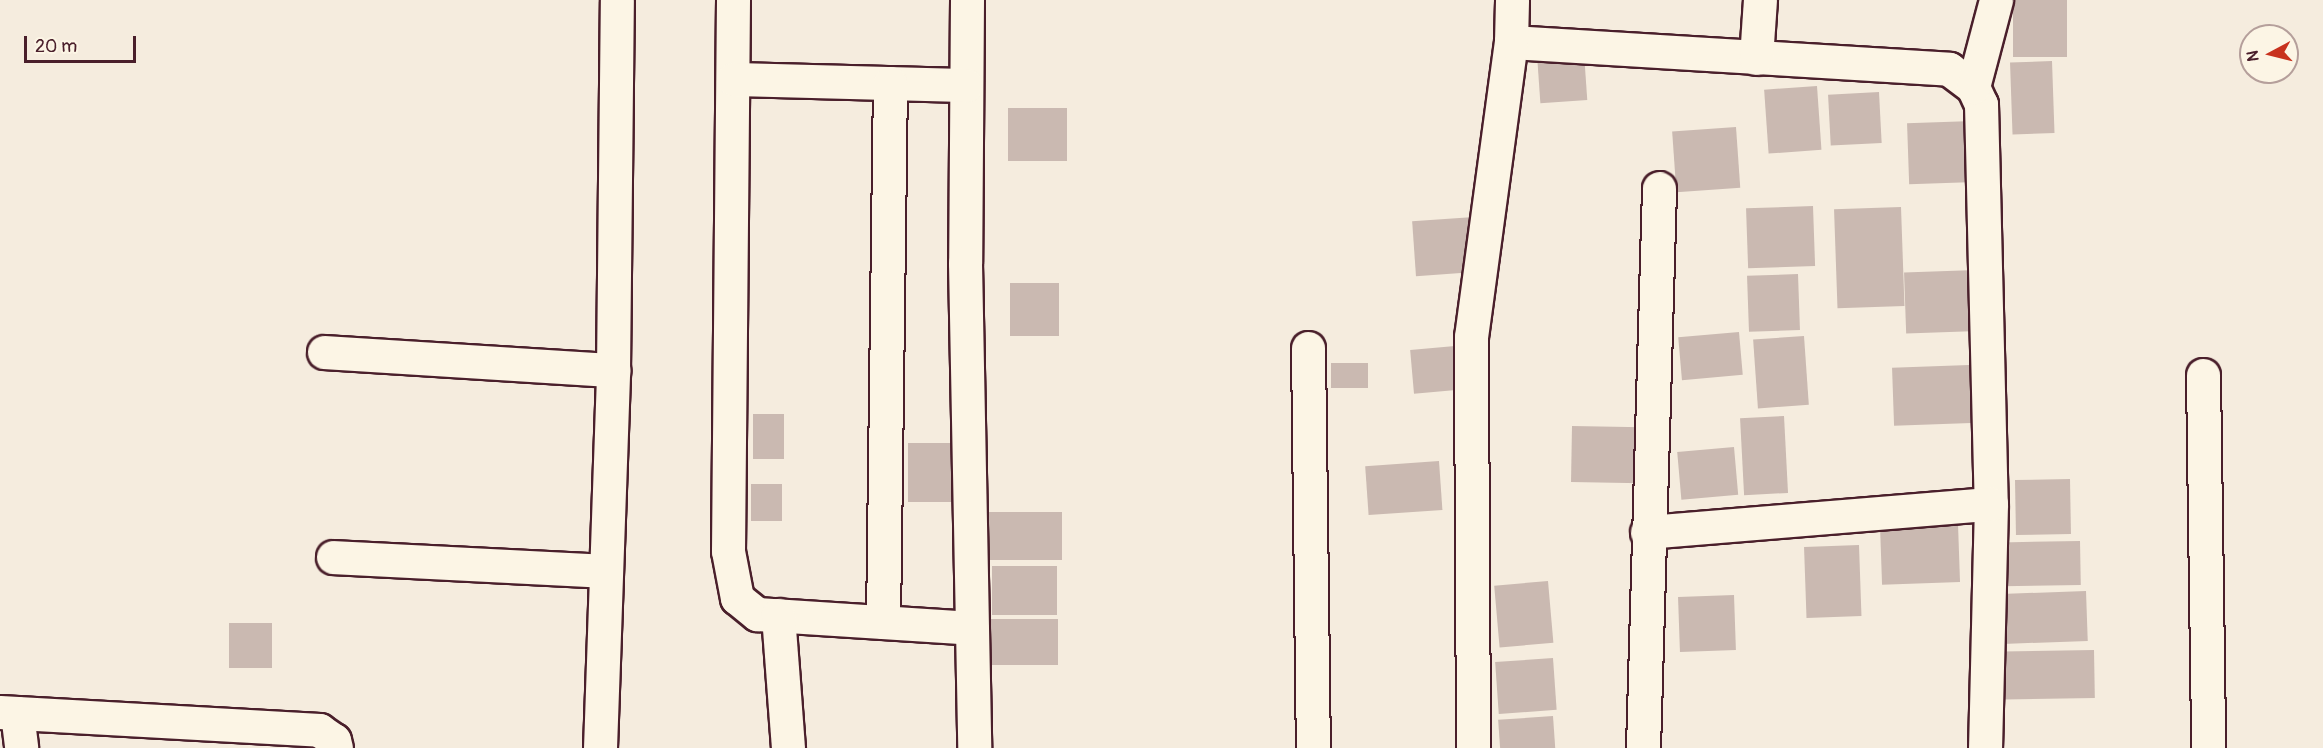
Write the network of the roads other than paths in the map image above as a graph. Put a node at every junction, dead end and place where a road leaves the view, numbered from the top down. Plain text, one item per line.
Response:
1 (617, 0) edge
2 (733, 0) edge
3 (967, 0) edge
4 (1512, 0) edge
5 (1760, 0) edge
6 (1996, 0) edge
7 (1511, 42) junction
8 (1756, 58) junction
9 (733, 79) junction
10 (890, 83) junction
11 (966, 85) junction
12 (1973, 87) junction
13 (1659, 188) dead end
14 (1308, 348) dead end
15 (324, 352) dead end
16 (613, 370) junction
17 (2203, 375) dead end
18 (1991, 504) junction
19 (1647, 532) junction
20 (333, 557) dead end
21 (606, 571) junction
22 (778, 615) junction
23 (883, 622) junction
24 (972, 628) junction
25 (9, 712) edge
26 (177, 736) edge
27 (21, 748) edge
28 (336, 748) edge
29 (600, 748) edge
30 (788, 748) edge
31 (974, 748) edge
32 (1313, 748) edge
33 (1473, 748) edge
34 (1643, 748) edge
35 (1985, 748) edge
36 (2208, 748) edge

1 - 16 street
2 - 9 street
3 - 11 street
4 - 7 street
5 - 8 street
6 - 12 street
7 - 8 street
7 - 33 street
8 - 12 street
9 - 10 street
9 - 22 street
10 - 11 street
10 - 23 street
11 - 24 street
12 - 18 street
13 - 19 street
14 - 32 street
15 - 16 street
16 - 21 street
17 - 36 street
18 - 19 street
18 - 35 street
19 - 34 street
20 - 21 street
21 - 29 street
22 - 23 street
22 - 30 street
23 - 24 street
24 - 31 street
25 - 26 street
25 - 27 street
26 - 28 street

